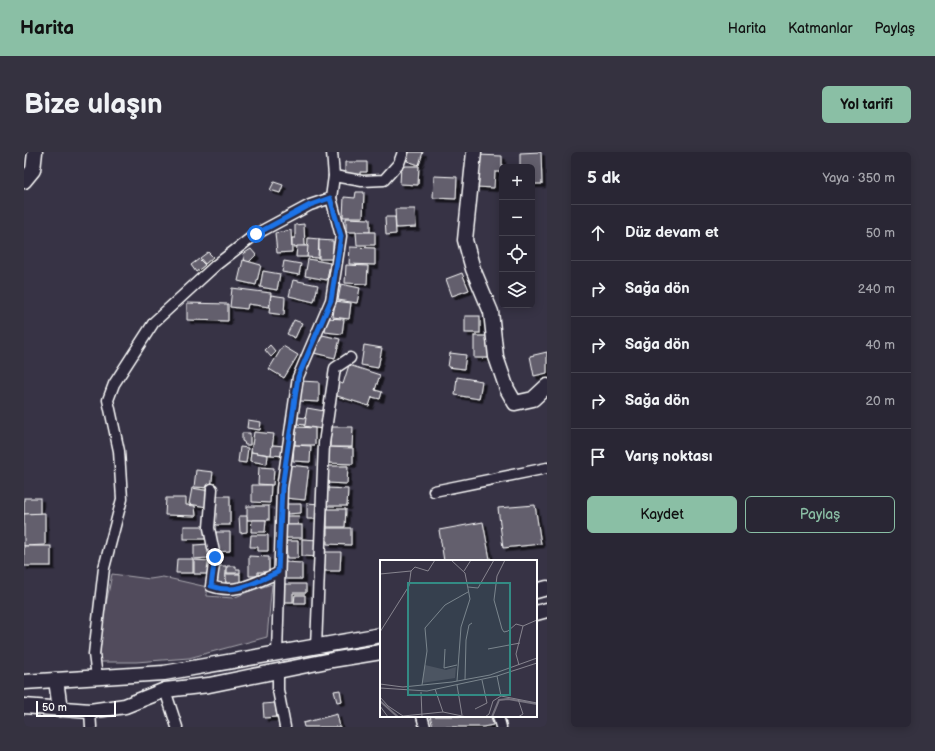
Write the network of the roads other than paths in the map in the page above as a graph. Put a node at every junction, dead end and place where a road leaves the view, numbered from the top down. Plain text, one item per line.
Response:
1 (35, 152) edge
2 (332, 152) edge
3 (403, 152) edge
4 (474, 152) edge
5 (334, 176) junction
6 (24, 181) edge
7 (330, 198) junction
8 (350, 358) dead end
9 (547, 386) edge
10 (547, 468) edge
11 (212, 489) dead end
12 (434, 491) dead end
13 (278, 572) junction
14 (547, 588) edge
15 (537, 591) edge
16 (547, 610) edge
17 (537, 613) edge
18 (380, 635) edge
19 (316, 647) junction
20 (380, 652) edge
21 (277, 654) junction
22 (278, 672) junction
23 (97, 678) junction
24 (56, 680) junction
25 (24, 682) edge
26 (165, 690) junction
27 (24, 706) edge
28 (60, 709) junction
29 (90, 710) junction
30 (422, 717) edge
31 (498, 717) edge
32 (91, 727) edge
33 (177, 727) edge
34 (285, 727) edge
35 (425, 727) edge
36 (501, 727) edge

1 - 6 main road
2 - 5 street
3 - 5 street
4 - 9 main road
5 - 7 street
7 - 13 street
7 - 23 street
8 - 19 street
10 - 12 street
11 - 13 street
13 - 21 street
14 - 15 main road
16 - 17 main road
18 - 19 main road
19 - 21 main road
20 - 22 main road
21 - 23 main road
22 - 26 main road
22 - 34 street
23 - 24 main road
24 - 25 main road
24 - 28 main road
26 - 29 main road
26 - 33 street
27 - 28 main road
28 - 29 main road
29 - 32 street
30 - 35 street
31 - 36 street

